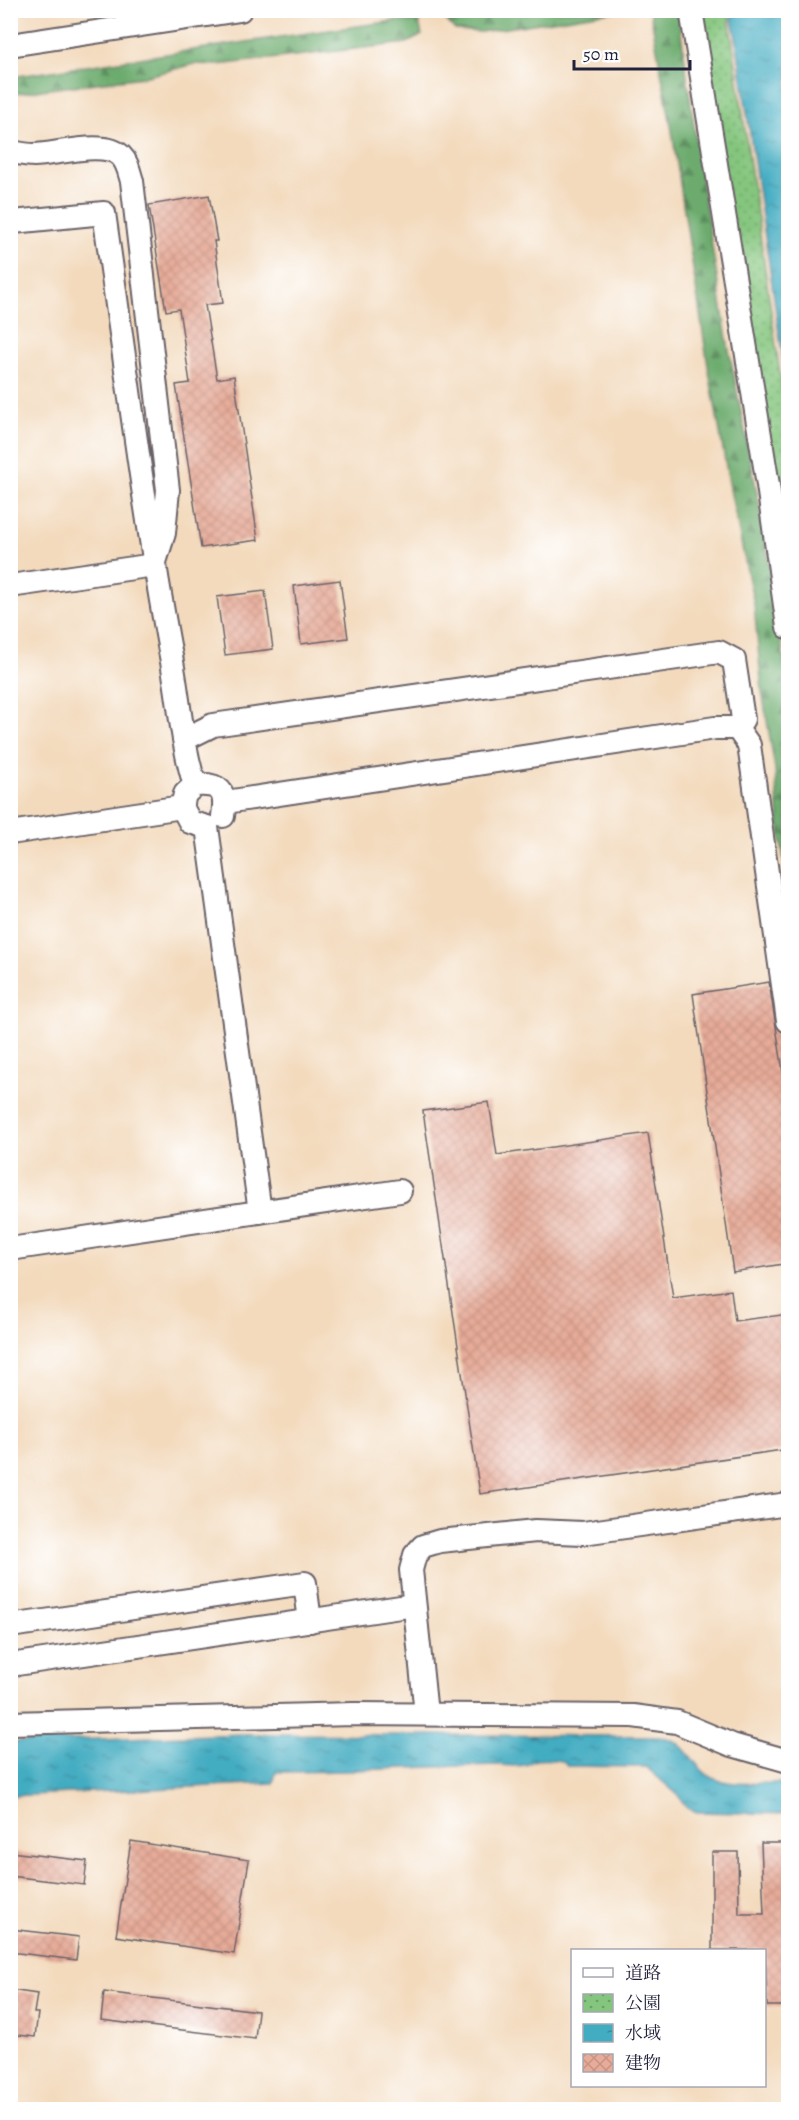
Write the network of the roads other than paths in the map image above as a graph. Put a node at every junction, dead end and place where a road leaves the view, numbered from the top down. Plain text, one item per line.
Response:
1 (240, 10) edge
2 (691, 10) edge
3 (129, 19) edge
4 (10, 45) edge
5 (10, 152) edge
6 (12, 222) dead end
7 (154, 565) junction
8 (10, 586) edge
9 (789, 627) edge
10 (737, 728) junction
11 (185, 739) junction
12 (195, 785) junction
13 (226, 802) junction
14 (182, 807) junction
15 (207, 827) junction
16 (10, 833) edge
17 (789, 1021) edge
18 (400, 1191) dead end
19 (260, 1212) junction
20 (10, 1249) edge
21 (789, 1504) edge
22 (414, 1605) junction
23 (310, 1621) junction
24 (10, 1626) edge
25 (10, 1665) edge
26 (426, 1714) junction
27 (10, 1723) edge
28 (789, 1761) edge

1 - 3 street
2 - 9 street
3 - 4 street
5 - 7 street
6 - 7 street
7 - 8 street
7 - 11 street
10 - 11 street
10 - 13 street
10 - 17 street
11 - 12 street
12 - 13 street
12 - 14 street
13 - 15 street
14 - 15 street
14 - 16 street
15 - 19 street
18 - 19 street
19 - 20 street
21 - 22 street
22 - 23 street
22 - 26 street
23 - 24 street
23 - 25 street
26 - 27 street
26 - 28 street

